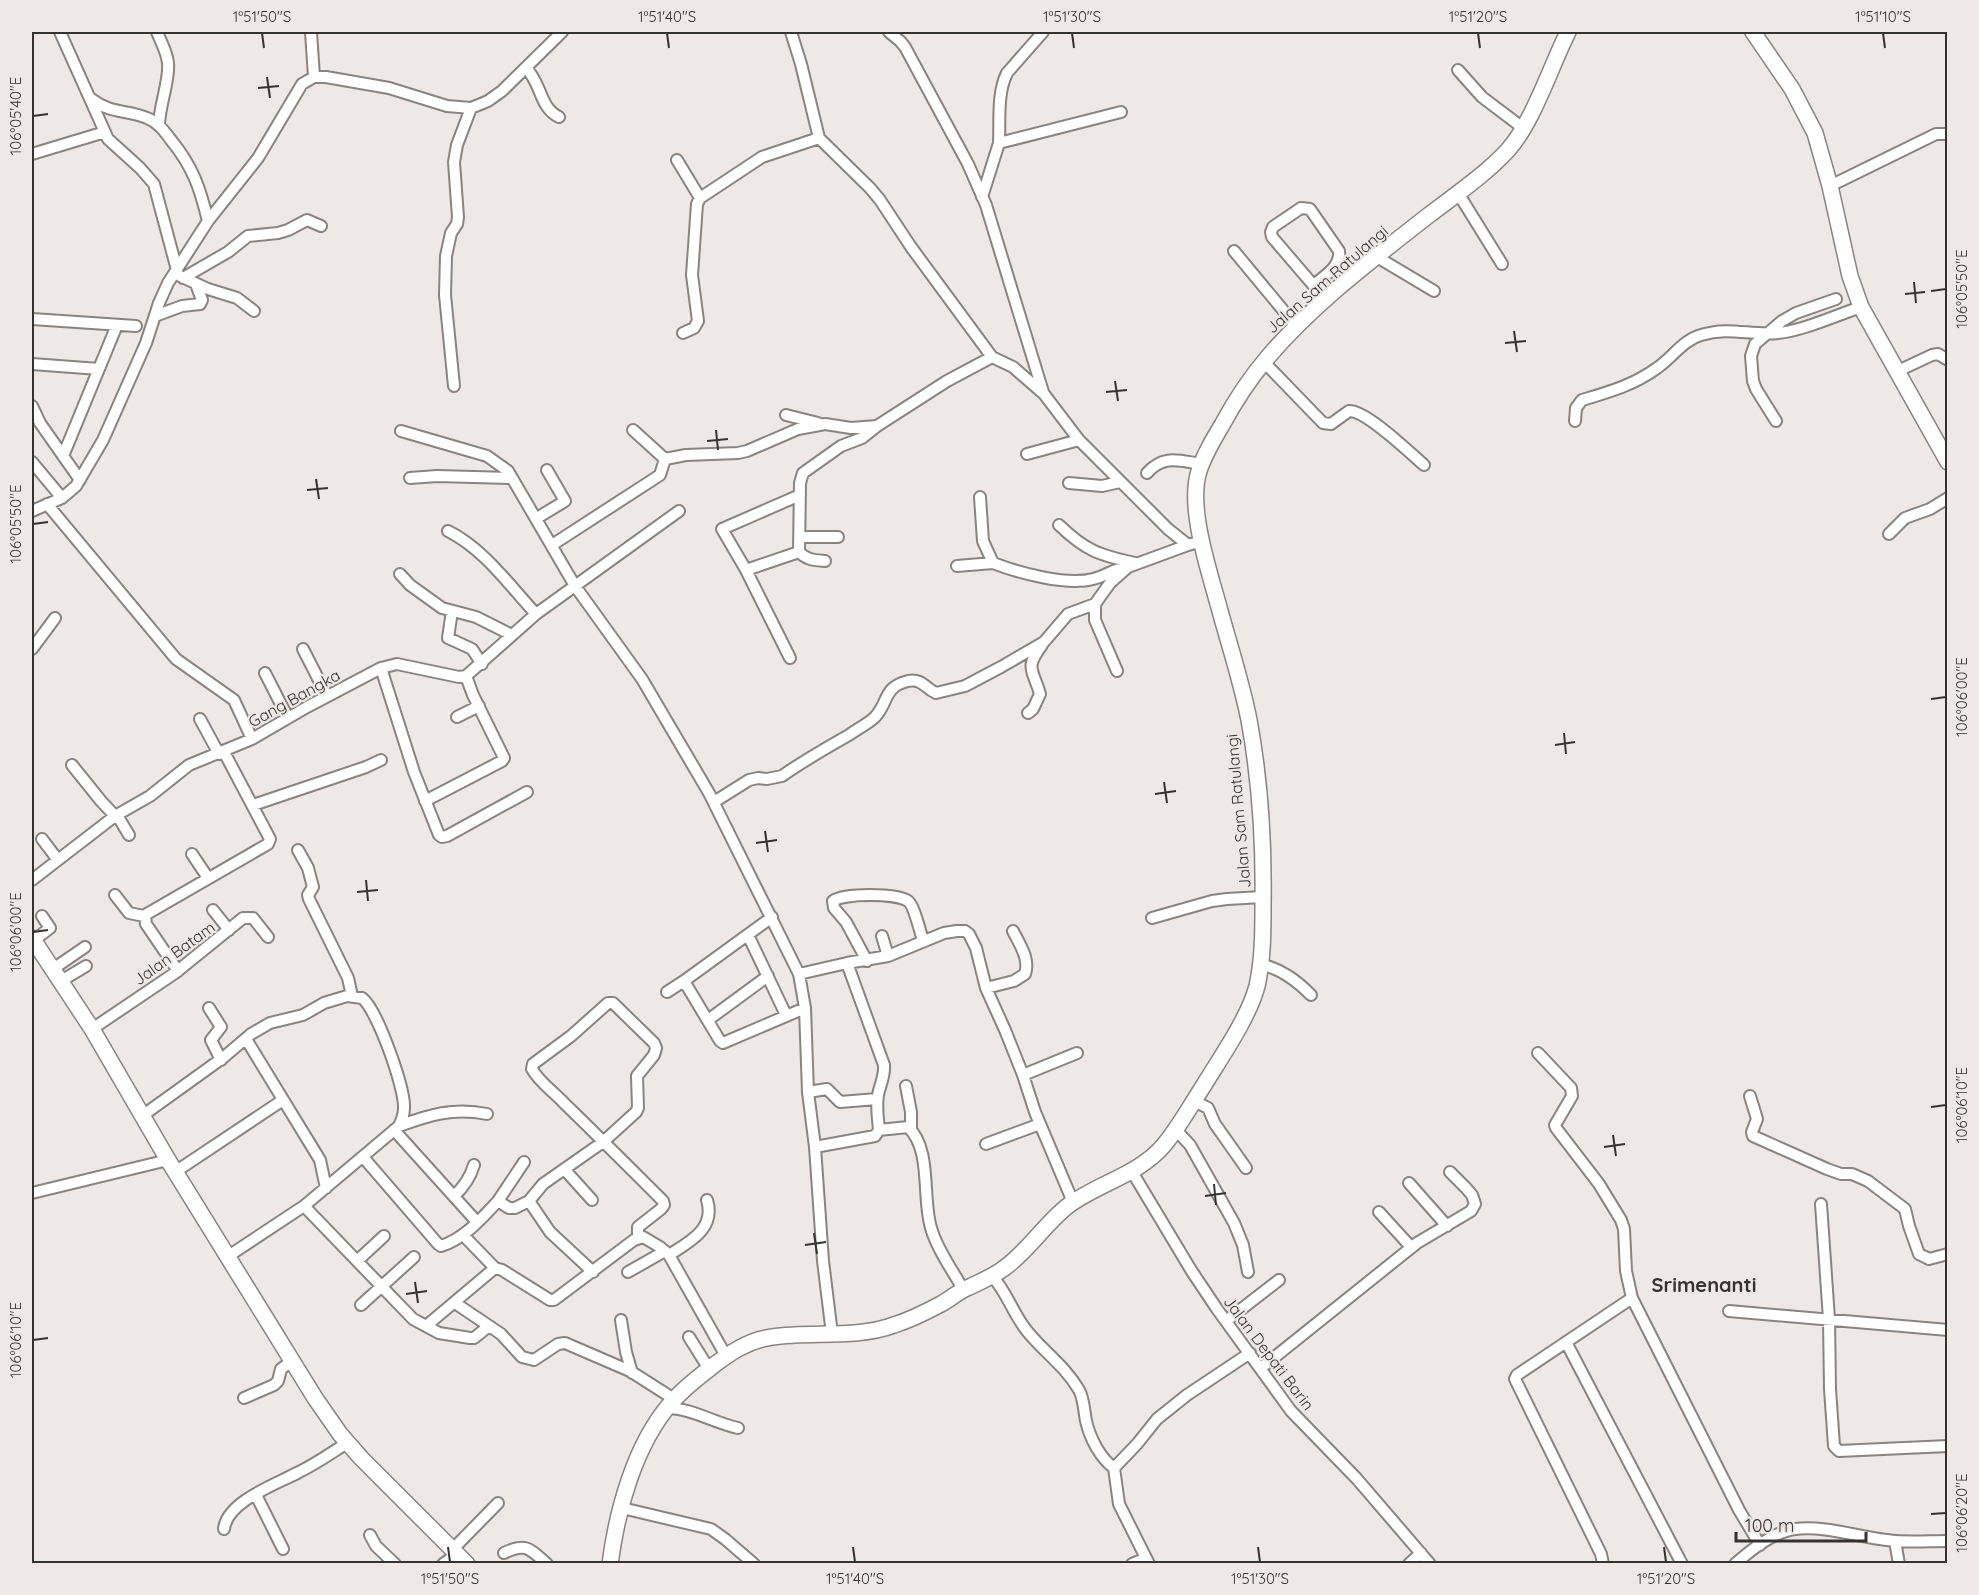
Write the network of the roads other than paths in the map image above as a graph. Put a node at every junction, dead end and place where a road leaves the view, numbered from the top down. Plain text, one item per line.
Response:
1 (60, 32) edge
2 (157, 32) edge
3 (311, 32) edge
4 (562, 32) edge
5 (791, 32) edge
6 (889, 32) edge
7 (1043, 32) edge
8 (1568, 32) edge
9 (1753, 32) edge
10 (526, 68) junction
11 (1458, 70) dead end
12 (314, 77) junction
13 (90, 98) junction
14 (471, 108) junction
15 (1121, 112) dead end
16 (559, 117) dead end
17 (159, 126) junction
18 (1523, 128) junction
19 (105, 132) junction
20 (1947, 134) edge
21 (819, 138) junction
22 (999, 143) junction
23 (32, 154) edge
24 (677, 160) dead end
25 (1830, 186) junction
26 (1458, 193) junction
27 (982, 197) junction
28 (699, 198) junction
29 (208, 221) junction
30 (321, 226) dead end
31 (1234, 251) dead end
32 (1377, 257) junction
33 (1502, 264) dead end
34 (178, 274) junction
35 (196, 284) junction
36 (1314, 285) junction
37 (1434, 291) dead end
38 (1836, 298) dead end
39 (1326, 300) junction
40 (1861, 307) junction
41 (254, 312) dead end
42 (155, 316) junction
43 (32, 319) edge
44 (117, 325) junction
45 (136, 326) dead end
46 (1297, 327) junction
47 (683, 333) dead end
48 (1766, 334) junction
49 (992, 357) junction
50 (1947, 360) edge
51 (1264, 362) junction
52 (32, 364) edge
53 (99, 369) junction
54 (1898, 371) junction
55 (454, 386) dead end
56 (1044, 394) junction
57 (32, 406) edge
58 (786, 415) dead end
59 (1776, 421) dead end
60 (1575, 422) dead end
61 (825, 424) junction
62 (877, 426) junction
63 (633, 430) dead end
64 (401, 431) dead end
65 (1079, 440) junction
66 (1027, 454) dead end
67 (63, 456) junction
68 (666, 459) junction
69 (32, 462) edge
70 (1947, 462) edge
71 (1202, 464) junction
72 (1424, 465) dead end
73 (547, 470) dead end
74 (1147, 473) dead end
75 (410, 478) dead end
76 (512, 478) junction
77 (80, 480) junction
78 (1120, 482) junction
79 (1069, 483) dead end
80 (800, 495) junction
81 (980, 497) dead end
82 (62, 498) junction
83 (1947, 498) edge
84 (47, 504) junction
85 (32, 511) edge
86 (679, 511) dead end
87 (537, 518) junction
88 (1059, 525) dead end
89 (448, 531) dead end
90 (1889, 534) dead end
91 (800, 537) junction
92 (838, 537) dead end
93 (1195, 543) junction
94 (552, 545) junction
95 (799, 552) junction
96 (825, 561) dead end
97 (993, 563) junction
98 (1133, 565) junction
99 (957, 566) dead end
100 (746, 570) junction
101 (400, 574) dead end
102 (575, 586) junction
103 (1095, 604) junction
104 (452, 611) junction
105 (536, 614) junction
106 (55, 618) dead end
107 (512, 635) junction
108 (1044, 642) junction
109 (32, 649) edge
110 (303, 649) dead end
111 (790, 658) dead end
112 (482, 664) junction
113 (381, 668) junction
114 (1118, 671) dead end
115 (265, 673) dead end
116 (466, 676) junction
117 (327, 696) junction
118 (478, 706) junction
119 (1028, 713) dead end
120 (457, 717) dead end
121 (288, 718) junction
122 (200, 719) dead end
123 (252, 739) junction
124 (222, 753) junction
125 (381, 760) dead end
126 (72, 765) dead end
127 (527, 792) dead end
128 (425, 801) junction
129 (714, 802) junction
130 (253, 804) junction
131 (116, 815) junction
132 (129, 835) dead end
133 (42, 839) dead end
134 (298, 850) dead end
135 (192, 854) dead end
136 (58, 860) junction
137 (208, 878) junction
138 (32, 880) edge
139 (115, 895) dead end
140 (1263, 897) junction
141 (213, 910) dead end
142 (144, 915) junction
143 (42, 916) dead end
144 (772, 917) junction
145 (1152, 918) dead end
146 (230, 930) junction
147 (1013, 931) dead end
148 (748, 935) junction
149 (882, 936) dead end
150 (268, 937) dead end
151 (32, 939) edge
152 (923, 940) junction
153 (85, 947) dead end
154 (888, 956) junction
155 (867, 961) junction
156 (848, 963) junction
157 (1260, 964) junction
158 (86, 966) dead end
159 (178, 971) junction
160 (799, 974) junction
161 (57, 975) junction
162 (768, 976) junction
163 (684, 981) junction
164 (986, 988) junction
165 (667, 992) dead end
166 (1311, 995) dead end
167 (352, 996) junction
168 (209, 1008) dead end
169 (805, 1008) junction
170 (786, 1015) junction
171 (708, 1020) junction
172 (92, 1029) junction
173 (246, 1039) junction
174 (1077, 1053) dead end
175 (1538, 1053) dead end
176 (221, 1059) junction
177 (1023, 1075) junction
178 (906, 1086) dead end
179 (808, 1092) junction
180 (1750, 1096) dead end
181 (878, 1099) junction
182 (283, 1100) junction
183 (1191, 1105) junction
184 (487, 1114) dead end
185 (142, 1116) junction
186 (1040, 1124) junction
187 (397, 1128) junction
188 (911, 1129) junction
189 (1175, 1129) junction
190 (879, 1130) junction
191 (603, 1142) junction
192 (986, 1144) dead end
193 (815, 1147) junction
194 (363, 1157) junction
195 (524, 1162) dead end
196 (474, 1165) dead end
197 (172, 1166) junction
198 (1246, 1168) dead end
199 (565, 1170) junction
200 (1131, 1170) junction
201 (1450, 1173) dead end
202 (1409, 1183) dead end
203 (326, 1188) junction
204 (32, 1193) edge
205 (454, 1196) junction
206 (592, 1200) dead end
207 (706, 1200) dead end
208 (498, 1201) junction
209 (529, 1201) junction
210 (1073, 1202) junction
211 (1821, 1204) dead end
212 (304, 1206) junction
213 (1379, 1212) dead end
214 (477, 1222) junction
215 (1447, 1226) junction
216 (463, 1234) junction
217 (384, 1236) dead end
218 (638, 1238) junction
219 (1411, 1247) junction
220 (667, 1253) junction
221 (1947, 1254) edge
222 (227, 1257) junction
223 (414, 1257) dead end
224 (357, 1261) junction
225 (495, 1268) junction
226 (592, 1272) junction
227 (628, 1272) dead end
228 (1248, 1272) dead end
229 (993, 1276) junction
230 (1279, 1280) dead end
231 (381, 1285) junction
232 (963, 1289) junction
233 (1632, 1298) junction
234 (454, 1303) junction
235 (361, 1305) dead end
236 (1730, 1311) dead end
237 (1829, 1318) junction
238 (621, 1320) dead end
239 (1226, 1321) junction
240 (426, 1326) junction
241 (489, 1326) junction
242 (1947, 1330) edge
243 (832, 1334) junction
244 (689, 1337) dead end
245 (1566, 1342) junction
246 (1250, 1353) junction
247 (726, 1356) junction
248 (292, 1361) junction
249 (1261, 1368) junction
250 (709, 1369) junction
251 (632, 1373) junction
252 (244, 1398) dead end
253 (670, 1404) junction
254 (738, 1428) dead end
255 (347, 1443) junction
256 (1947, 1446) edge
257 (1114, 1468) junction
258 (256, 1495) junction
259 (498, 1503) dead end
260 (622, 1508) junction
261 (224, 1529) dead end
262 (370, 1535) dead end
263 (1895, 1541) junction
264 (1947, 1541) edge
265 (1760, 1545) junction
266 (283, 1549) dead end
267 (504, 1553) dead end
268 (1421, 1553) junction
269 (459, 1555) edge
270 (1147, 1561) edge
271 (395, 1563) edge
272 (443, 1563) edge
273 (547, 1563) edge
274 (610, 1563) edge
275 (754, 1563) edge
276 (1132, 1563) edge
277 (1409, 1563) edge
278 (1430, 1563) edge
279 (1603, 1563) edge
280 (1682, 1563) edge
281 (1735, 1563) edge
282 (1899, 1563) edge

1 - 13 street
2 - 17 street
3 - 12 street
4 - 10 street
5 - 21 street
6 - 27 street
7 - 22 street
8 - 18 street, Jalan Sam Ratulangi
9 - 25 street
10 - 14 street
10 - 16 street
11 - 18 street
12 - 14 street
12 - 29 street
13 - 17 street
13 - 19 street
14 - 55 street
15 - 22 street
17 - 29 street
18 - 26 street, Jalan Sam Ratulangi
19 - 23 street
19 - 34 street
20 - 25 street
21 - 28 street
21 - 49 street
22 - 27 street
24 - 28 street
25 - 40 street
26 - 32 street, Jalan Sam Ratulangi
26 - 33 street
27 - 56 street
28 - 47 street
29 - 34 street
30 - 34 street
31 - 46 street
32 - 37 street
32 - 39 street, Jalan Sam Ratulangi
34 - 35 street
34 - 42 street
35 - 41 street
35 - 42 street
36 - 36 street
36 - 39 street
38 - 48 street
39 - 46 street, Jalan Sam Ratulangi
40 - 48 street
40 - 54 street
42 - 77 street
43 - 44 street
44 - 45 street
44 - 53 street
46 - 51 street, Jalan Sam Ratulangi
48 - 59 street
48 - 60 street
49 - 56 street
49 - 62 street
50 - 54 street
51 - 71 street, Jalan Sam Ratulangi
51 - 72 street
52 - 53 street
53 - 67 street
54 - 70 street
56 - 65 street
57 - 67 street
58 - 61 street
61 - 62 street
61 - 68 street
62 - 80 street
63 - 68 street
64 - 76 street
65 - 66 street
65 - 78 street
67 - 77 street
68 - 94 street
69 - 82 street
71 - 74 street
71 - 93 street, Jalan Sam Ratulangi
73 - 87 street
75 - 76 street
76 - 87 street
77 - 82 street
78 - 79 street
78 - 93 street
80 - 91 street
80 - 100 street
81 - 97 street
82 - 84 street
83 - 90 street
84 - 85 street
84 - 123 street
86 - 102 street
87 - 94 street
88 - 98 street
89 - 105 street
91 - 92 street
91 - 95 street
93 - 98 street
93 - 140 street, Jalan Sam Ratulangi
94 - 102 street
95 - 96 street
95 - 100 street
97 - 98 street
97 - 99 street
98 - 103 street
100 - 111 street
101 - 104 street
102 - 105 street
102 - 129 street
103 - 108 street
103 - 114 street
104 - 107 street
104 - 112 street
105 - 107 street
106 - 109 street
107 - 112 street
108 - 119 street
108 - 129 street
110 - 117 street
112 - 116 street
113 - 116 street, Gang Bangka
113 - 117 street, Gang Bangka
113 - 128 street
115 - 121 street
116 - 118 street
117 - 121 street, Gang Bangka
118 - 120 street
118 - 128 street
121 - 123 street, Gang Bangka
122 - 124 street
123 - 124 street, Gang Bangka
124 - 130 street
124 - 131 street, Gang Bangka
125 - 130 street
126 - 131 street
127 - 128 street
129 - 144 street
130 - 137 street
131 - 132 street
131 - 136 street, Gang Bangka
133 - 136 street
134 - 167 street
135 - 137 street
136 - 138 street, Gang Bangka
137 - 142 street
139 - 142 street
140 - 145 street
140 - 157 street, Jalan Sam Ratulangi
141 - 146 street
142 - 159 street
143 - 151 street
144 - 148 street
144 - 160 street
146 - 150 street, Jalan Batam
146 - 159 street, Jalan Batam
147 - 164 street
148 - 162 street
148 - 163 street
149 - 154 street
151 - 161 street
152 - 154 street
152 - 155 street
152 - 164 street
153 - 161 street
154 - 155 street
155 - 156 street
156 - 160 street
156 - 181 street
157 - 166 street
157 - 183 street, Jalan Sam Ratulangi
158 - 161 street
159 - 172 street, Jalan Batam
160 - 169 street
161 - 172 street
162 - 170 street
162 - 171 street
163 - 165 street
163 - 171 street
164 - 177 street
167 - 173 street
167 - 187 street
168 - 176 street
169 - 170 street
169 - 179 street
170 - 171 street
172 - 185 street
173 - 176 street
173 - 182 street
174 - 177 street
175 - 233 street
176 - 185 street
177 - 186 street
178 - 188 street
179 - 181 street
179 - 193 street
180 - 221 street
181 - 190 street
182 - 197 street
182 - 203 street
183 - 189 street, Jalan Sam Ratulangi
183 - 198 street
184 - 187 street
185 - 197 street
186 - 192 street
186 - 210 street
187 - 194 street
187 - 205 street
188 - 190 street
188 - 232 street
189 - 200 street, Jalan Sam Ratulangi
189 - 228 street
190 - 193 street
191 - 191 street
191 - 199 street
191 - 218 street
193 - 243 street
194 - 203 street
194 - 216 street
195 - 208 street
196 - 205 street
197 - 204 street
197 - 222 street
199 - 206 street
199 - 209 street
200 - 210 street, Jalan Sam Ratulangi
200 - 239 street, Jalan Depati Barin
201 - 215 street
202 - 215 street
203 - 212 street
205 - 214 street
207 - 220 street
208 - 209 street
208 - 214 street
209 - 226 street
210 - 229 street, Jalan Sam Ratulangi
211 - 237 street
212 - 222 street
212 - 224 street
213 - 219 street
214 - 216 street
215 - 219 street
216 - 225 street
217 - 224 street
218 - 220 street
218 - 226 street
219 - 249 street
220 - 227 street
220 - 247 street
222 - 248 street
223 - 231 street
224 - 231 street
225 - 226 street
225 - 234 street
229 - 232 street, Jalan Sam Ratulangi
229 - 257 street
230 - 239 street
231 - 235 street
231 - 240 street
232 - 243 street, Jalan Sam Ratulangi
233 - 245 street
233 - 265 street
234 - 240 street
234 - 241 street
236 - 237 street
237 - 242 street
237 - 256 street
238 - 251 street
239 - 246 street, Jalan Depati Barin
240 - 241 street
241 - 251 street
243 - 247 street, Jalan Sam Ratulangi
244 - 250 street
245 - 279 street
245 - 280 street
246 - 249 street, Jalan Depati Barin
246 - 257 street
247 - 250 street, Jalan Sam Ratulangi
248 - 252 street
248 - 255 street
249 - 268 street, Jalan Depati Barin
250 - 253 street, Jalan Sam Ratulangi
251 - 253 street
253 - 254 street
253 - 260 street, Jalan Sam Ratulangi
255 - 258 street
255 - 269 street
257 - 270 street
258 - 261 street
258 - 266 street
259 - 269 street
260 - 274 street, Jalan Sam Ratulangi
260 - 275 street
262 - 271 street
263 - 264 street
263 - 265 street
263 - 282 street
265 - 281 street
267 - 273 street
268 - 277 street
268 - 278 street, Jalan Depati Barin
269 - 272 street
270 - 276 street

